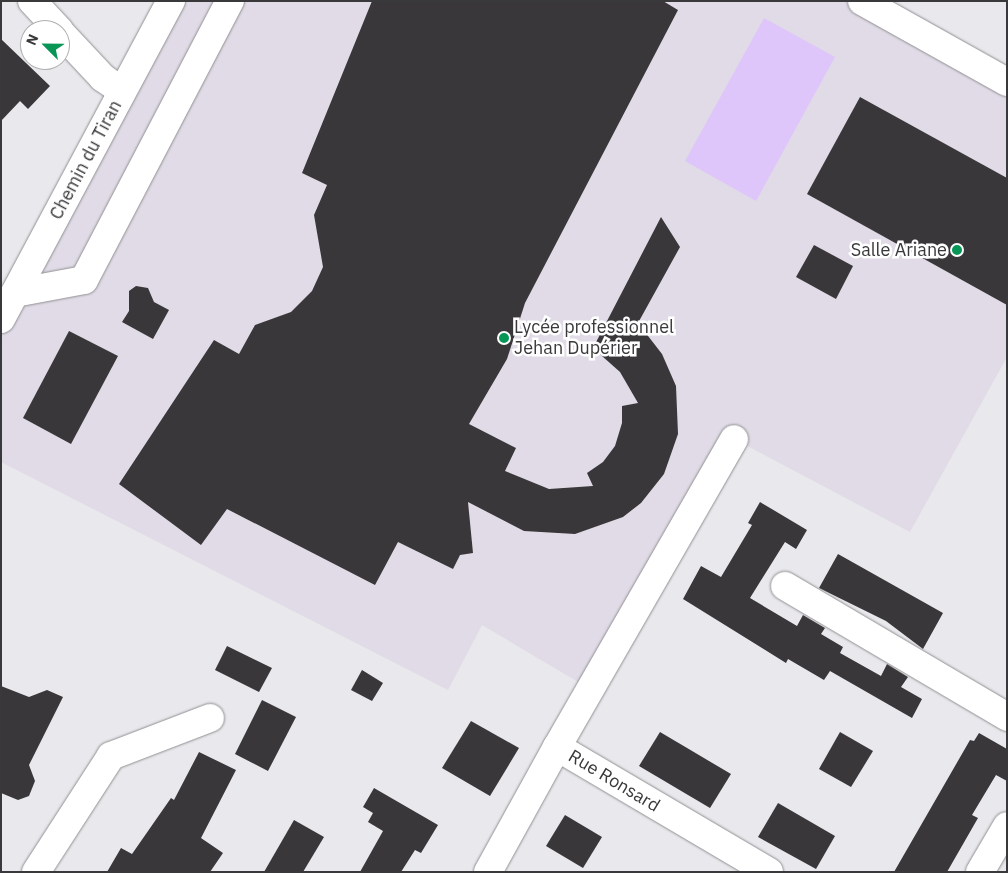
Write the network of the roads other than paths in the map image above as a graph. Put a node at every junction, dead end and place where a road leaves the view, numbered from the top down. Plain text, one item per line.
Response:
1 (32, 1) edge
2 (171, 1) edge
3 (230, 1) edge
4 (878, 5) edge
5 (49, 20) edge
6 (70, 43) edge
7 (1007, 82) edge
8 (122, 91) junction
9 (15, 293) junction
10 (1, 319) edge
11 (734, 439) dead end
12 (785, 586) dead end
13 (1007, 717) edge
14 (210, 718) dead end
15 (557, 747) junction
16 (1007, 826) edge
17 (36, 872) edge
18 (488, 872) edge
19 (769, 872) edge
20 (980, 872) edge

1 - 5 street
2 - 8 street, Chemin du Tiran
3 - 9 street
4 - 7 street
6 - 8 street
8 - 9 street, Chemin du Tiran
9 - 10 street, Chemin du Tiran
11 - 15 street
12 - 13 street
14 - 17 street
15 - 18 street, Rue Ronsard
15 - 19 street, Rue Ronsard
16 - 20 street

